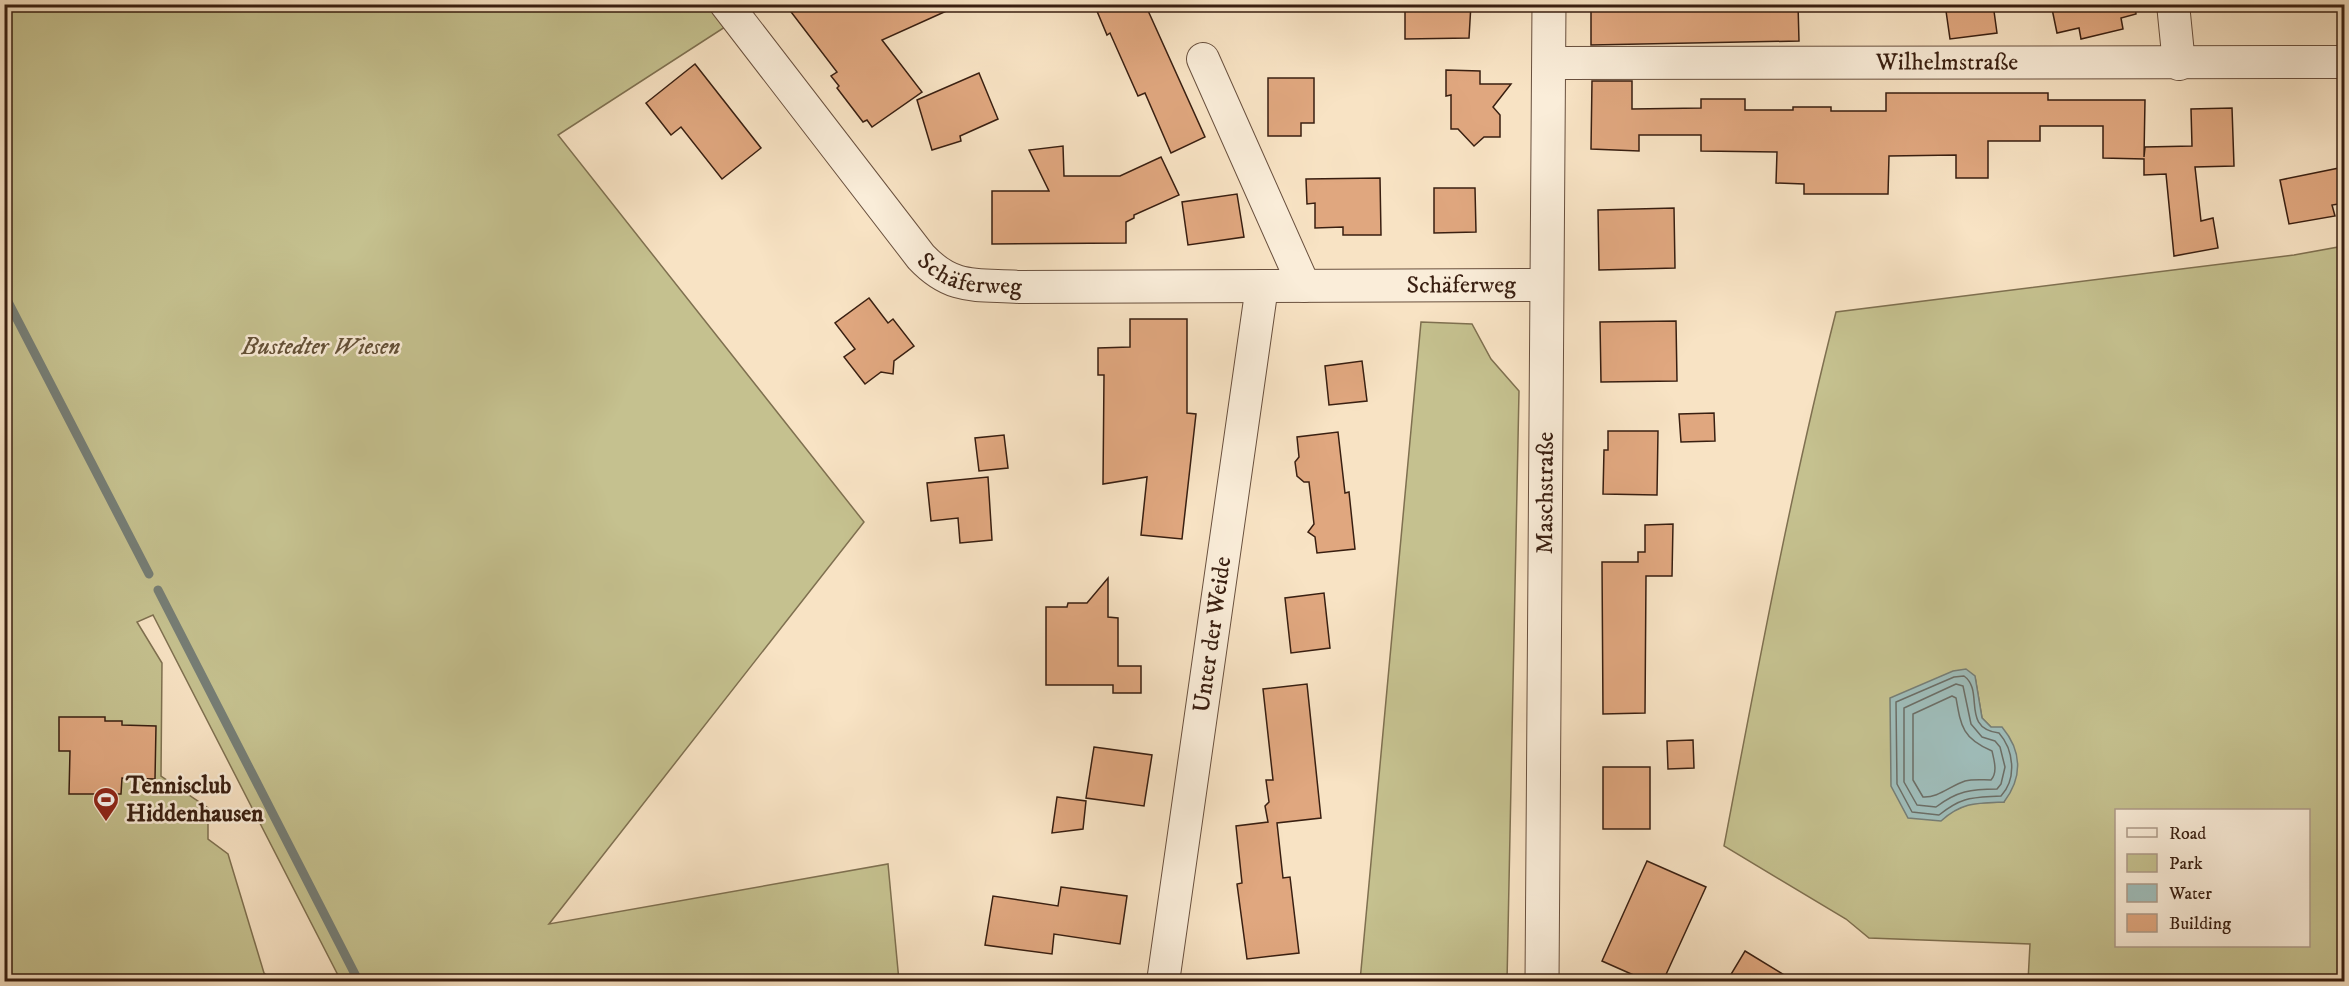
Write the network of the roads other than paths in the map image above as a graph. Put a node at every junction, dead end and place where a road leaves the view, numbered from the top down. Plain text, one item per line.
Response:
1 (726, 4) edge
2 (1550, 4) edge
3 (2173, 4) edge
4 (1203, 59) dead end
5 (2344, 62) edge
6 (1549, 63) junction
7 (2179, 64) junction
8 (1547, 285) junction
9 (1262, 286) junction
10 (1304, 286) junction
11 (1163, 981) edge
12 (1542, 981) edge

1 - 9 street, Schäferweg
2 - 6 street, Maschstraße
3 - 7 street
4 - 10 street
5 - 7 street, Wilhelmstraße
6 - 7 street, Wilhelmstraße
6 - 8 street, Maschstraße
8 - 10 street, Schäferweg
8 - 12 street, Maschstraße
9 - 10 street, Schäferweg
9 - 11 street, Unter der Weide

